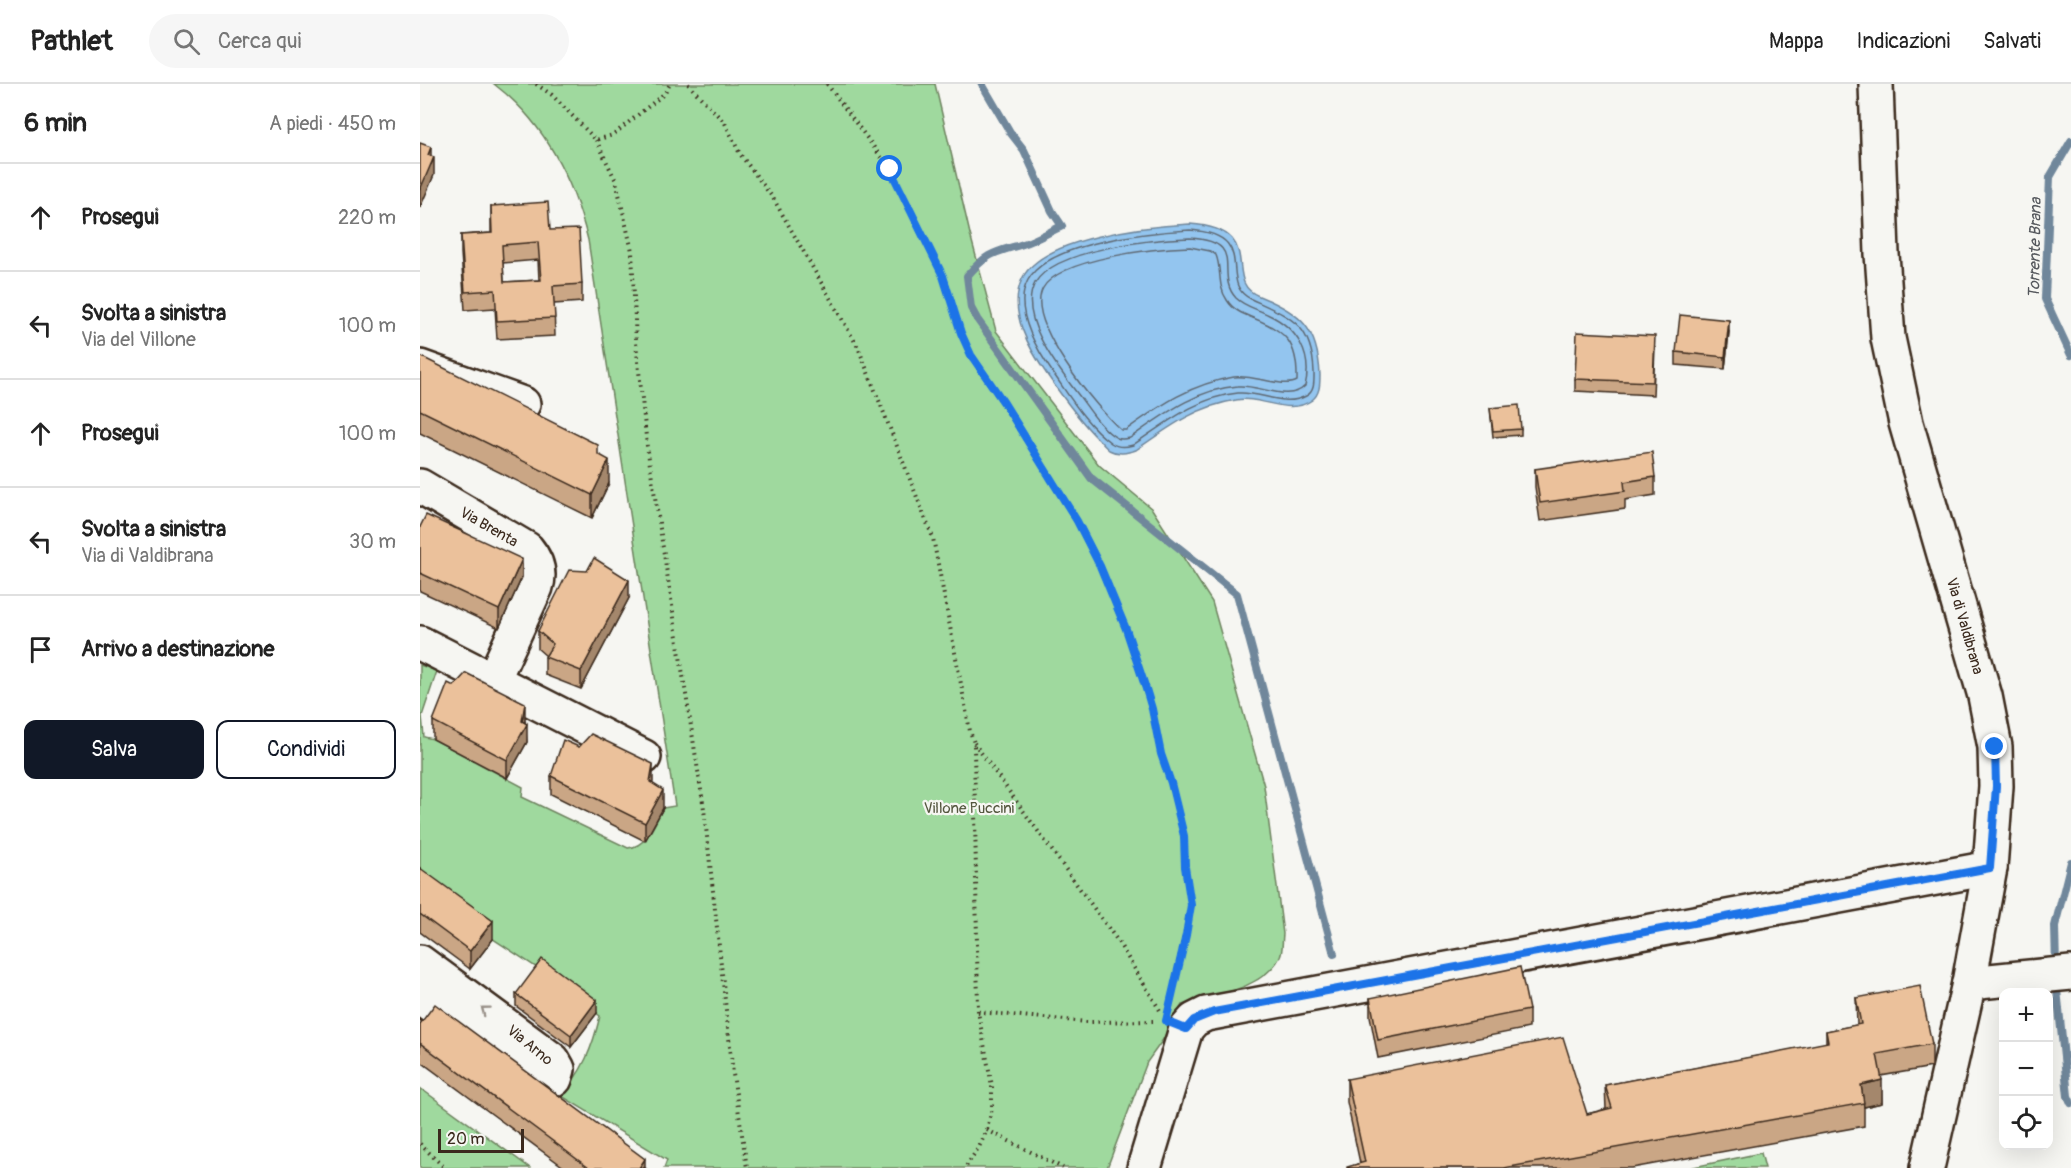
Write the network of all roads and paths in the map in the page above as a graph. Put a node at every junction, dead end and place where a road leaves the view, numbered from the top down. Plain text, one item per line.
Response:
1 (536, 84) edge
2 (670, 84) edge
3 (688, 84) edge
4 (827, 84) edge
5 (1876, 84) edge
6 (596, 140) junction
7 (420, 367) edge
8 (523, 404) dead end
9 (420, 486) edge
10 (420, 643) edge
11 (493, 680) junction
12 (974, 743) junction
13 (644, 757) edge
14 (1990, 868) junction
15 (420, 962) edge
16 (2071, 973) edge
17 (1969, 983) junction
18 (420, 998) edge
19 (978, 1012) junction
20 (1176, 1025) junction
21 (987, 1130) junction
22 (420, 1144) edge
23 (445, 1168) edge
24 (747, 1168) edge
25 (965, 1168) edge
26 (1063, 1168) edge
27 (1144, 1168) edge
28 (1927, 1168) edge

1 - 6 path
2 - 6 path
3 - 12 path
4 - 20 path
5 - 14 street, Via di Valdibrana
6 - 24 path
7 - 8 street
9 - 11 street, Via Brenta
10 - 11 street
11 - 13 street
12 - 19 path
12 - 20 path
14 - 17 street, Via di Valdibrana
14 - 20 street
18 -> 15 street, Via Arno
16 - 17 street
17 - 28 street, Via di Valdibrana
19 - 20 path
19 - 21 path
20 - 27 street
21 - 25 path
21 - 26 path
22 - 23 path

